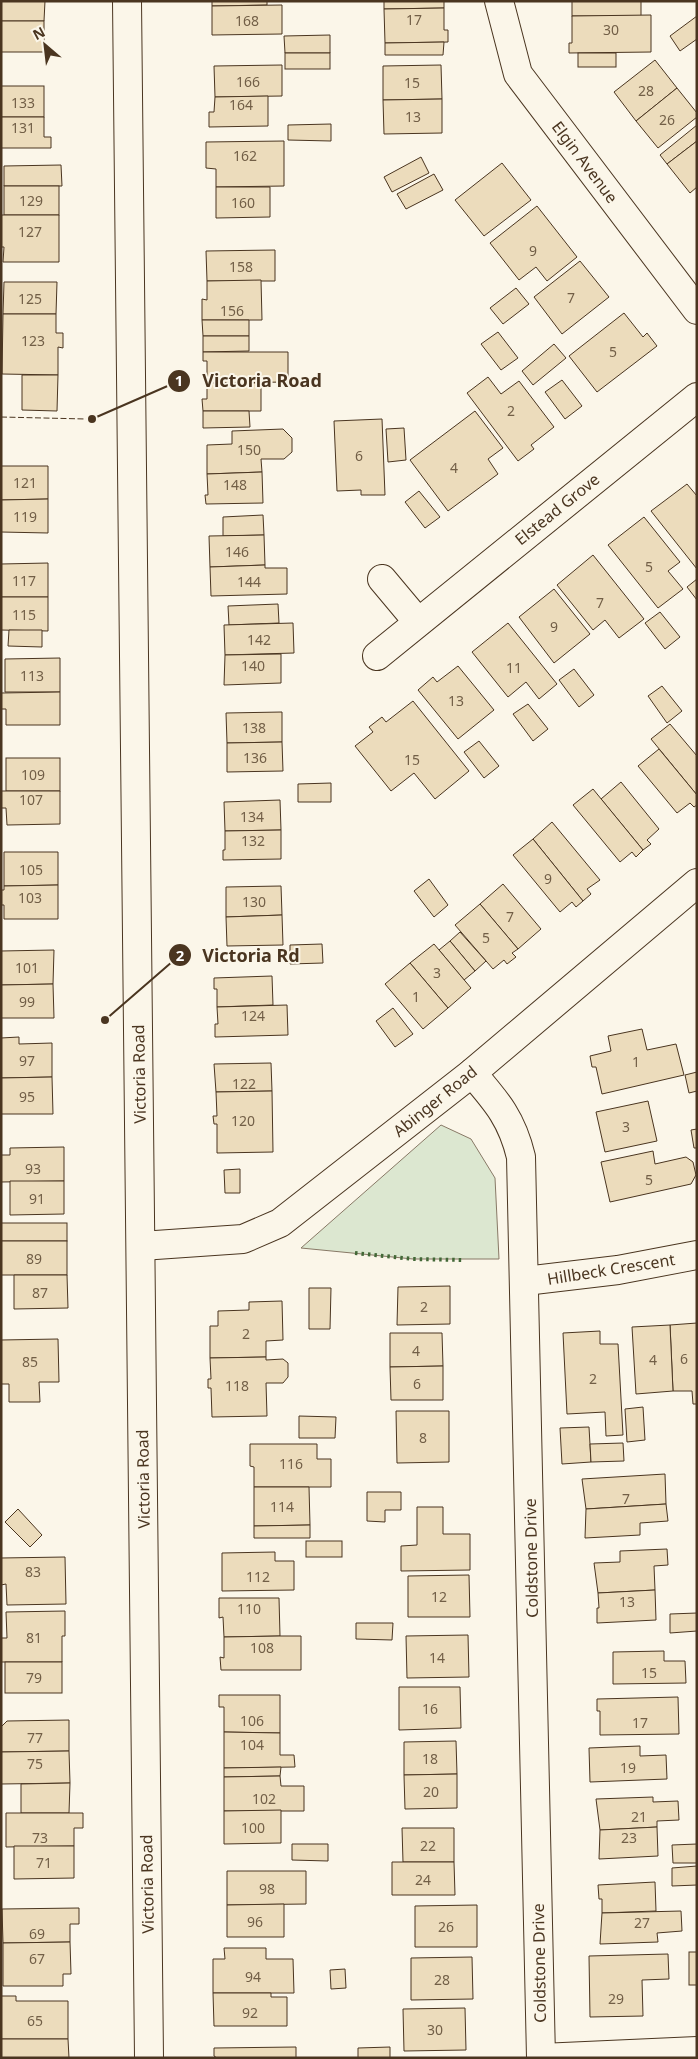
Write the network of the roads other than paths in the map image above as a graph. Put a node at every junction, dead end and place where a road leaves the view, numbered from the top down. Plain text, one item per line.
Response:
1 (127, 1) edge
2 (499, 1) edge
3 (697, 310) edge
4 (697, 397) edge
5 (382, 580) dead end
6 (418, 622) junction
7 (377, 656) dead end
8 (697, 883) edge
9 (472, 1073) junction
10 (141, 1246) junction
11 (697, 1256) edge
12 (526, 1282) junction
13 (697, 2051) edge
14 (149, 2058) edge
15 (541, 2058) edge

1 - 10 street, Victoria Road
2 - 3 street, Elgin Avenue
4 - 6 street, Elstead Grove
5 - 6 street
6 - 7 street, Elstead Grove
8 - 9 street, Abinger Road
9 - 10 street, Abinger Road
9 - 12 street, Coldstone Drive
10 - 14 street, Victoria Road
11 - 12 street, Hillbeck Crescent
12 - 15 street, Coldstone Drive
13 - 15 street

